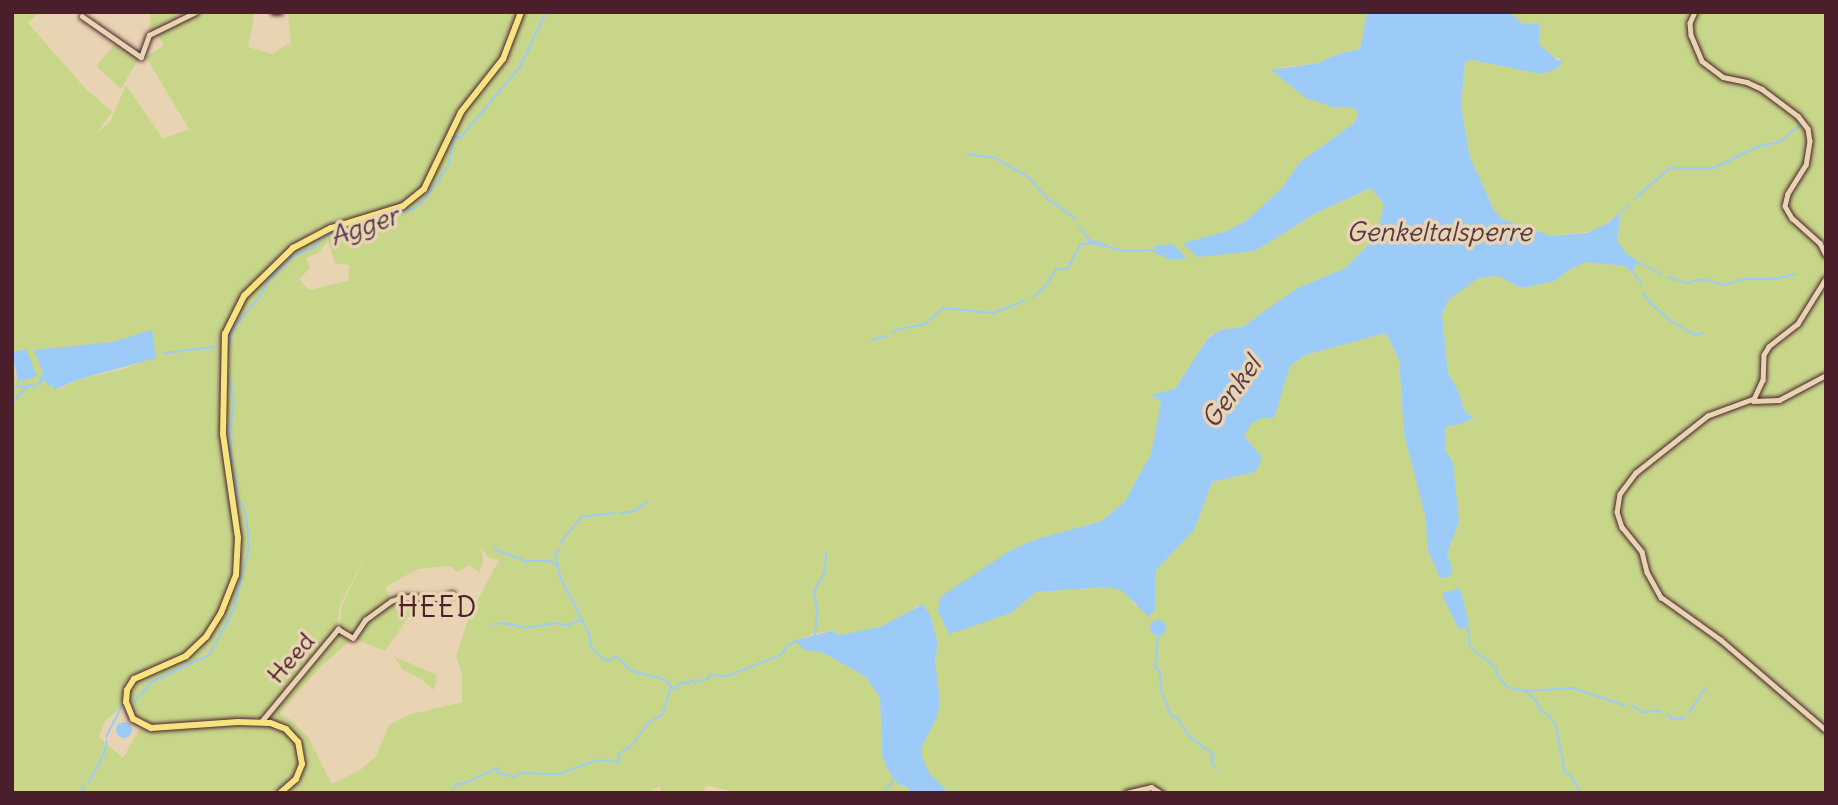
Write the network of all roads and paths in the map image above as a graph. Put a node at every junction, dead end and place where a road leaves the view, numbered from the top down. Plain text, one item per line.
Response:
1 (195, 12) edge
2 (273, 12) edge
3 (281, 12) edge
4 (521, 12) edge
5 (1695, 12) edge
6 (82, 16) dead end
7 (1826, 255) edge
8 (1826, 279) edge
9 (1826, 375) edge
10 (1751, 402) junction
11 (452, 594) dead end
12 (260, 723) junction
13 (1826, 730) edge
14 (280, 793) edge
15 (1126, 793) edge
16 (1161, 793) edge

1 - 6 street
2 - 3 street
4 - 12 main road
5 - 7 street
8 - 10 street
9 - 10 street
10 - 13 street
11 - 12 street, Heed
12 - 14 main road
15 - 16 street

